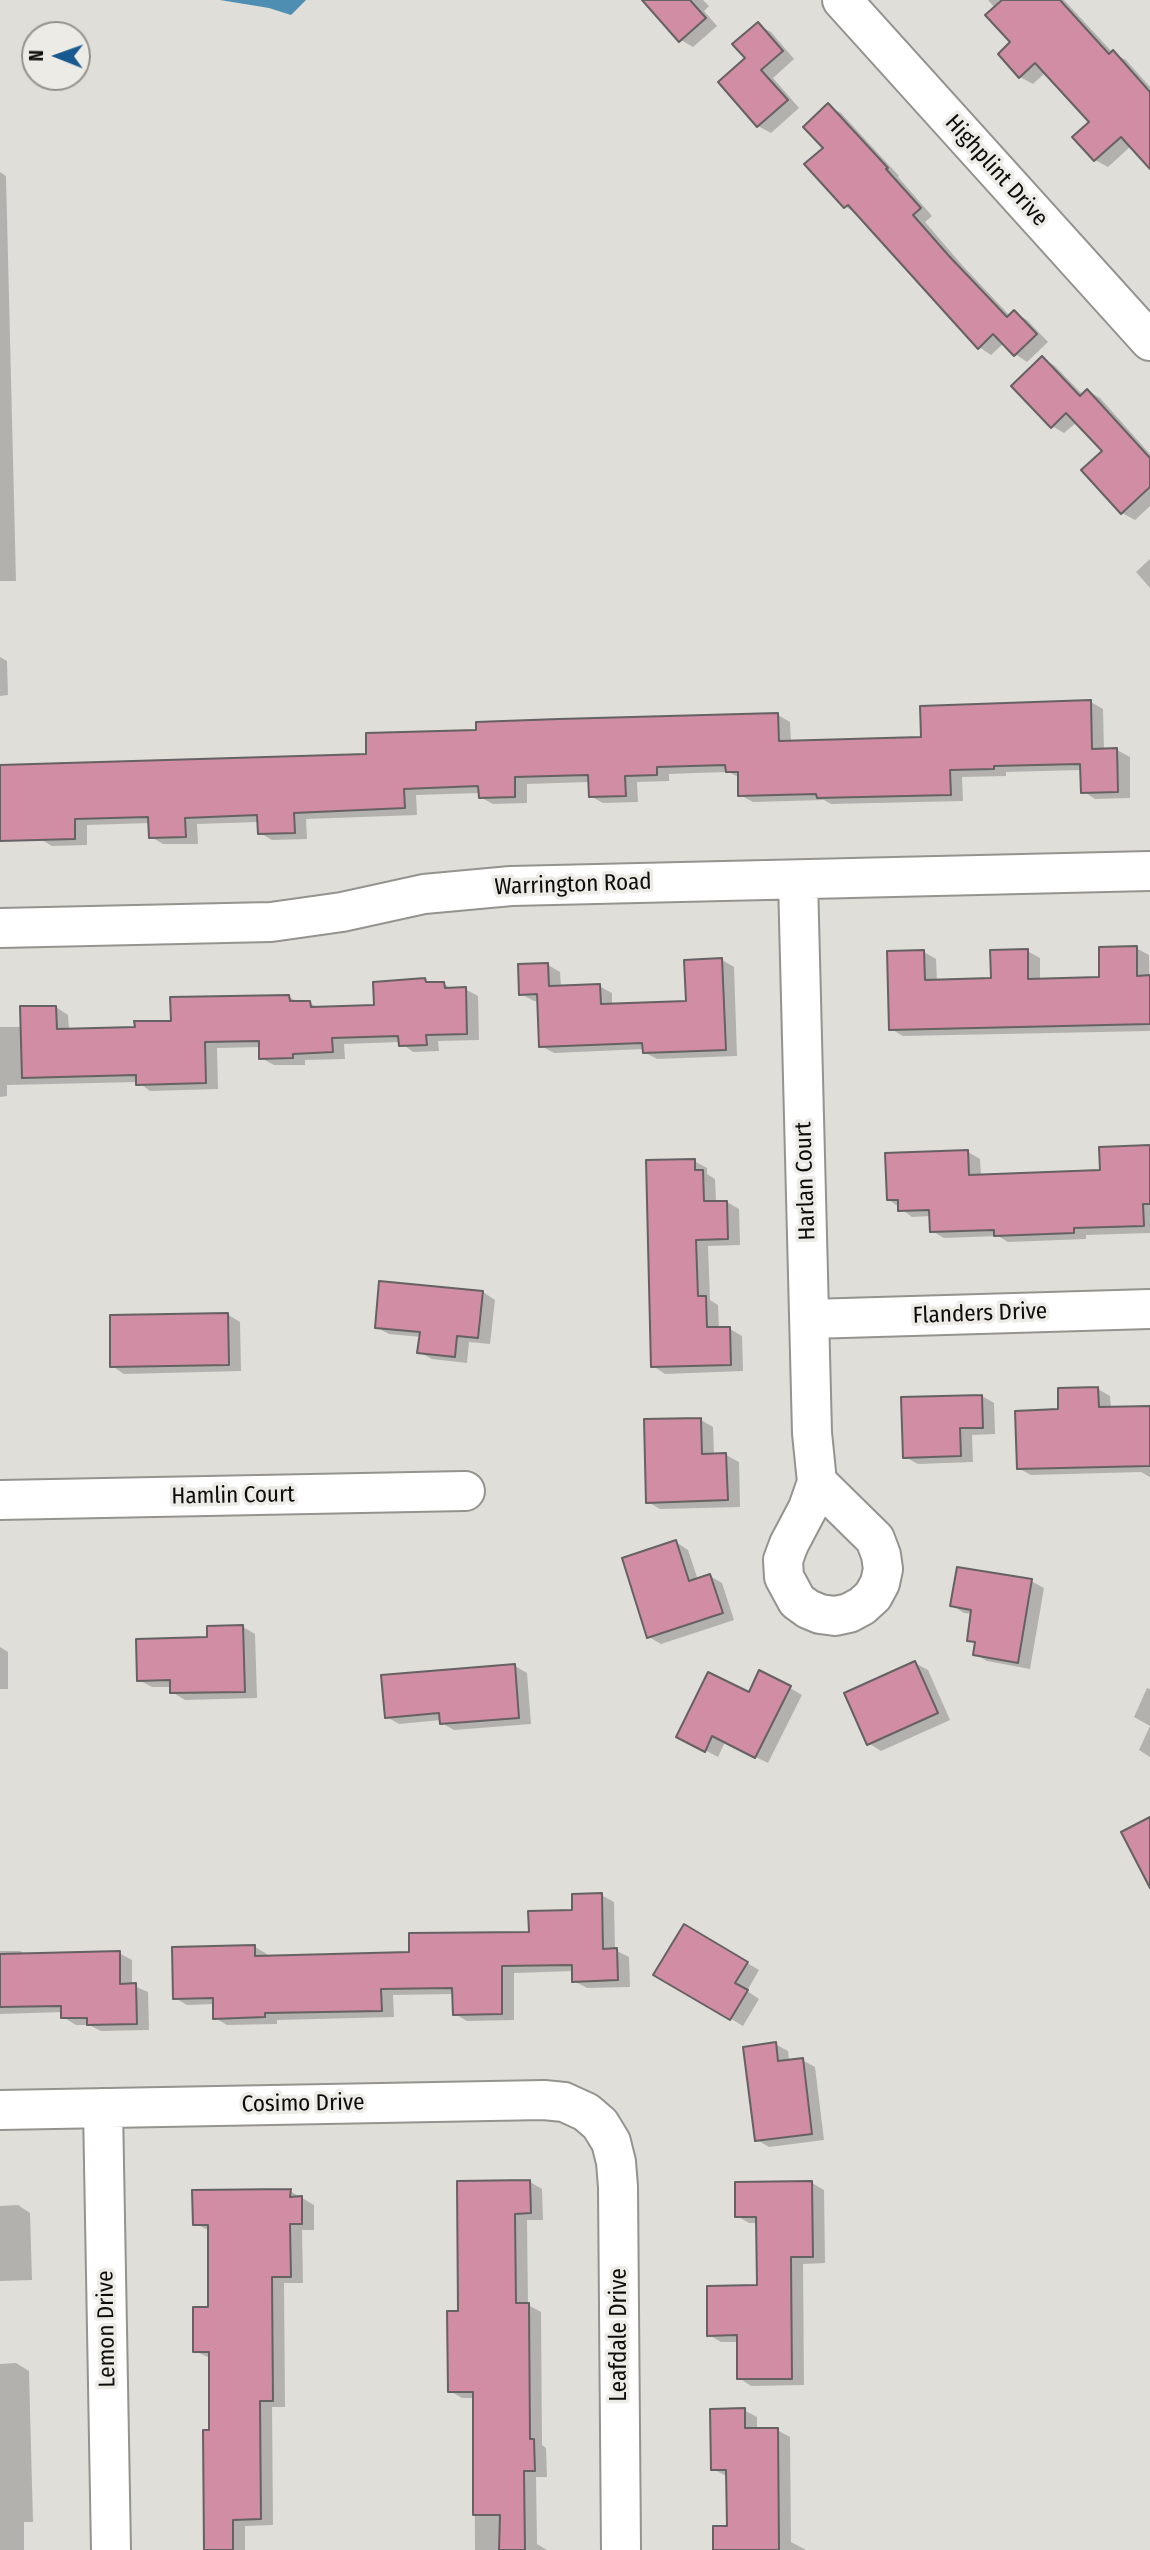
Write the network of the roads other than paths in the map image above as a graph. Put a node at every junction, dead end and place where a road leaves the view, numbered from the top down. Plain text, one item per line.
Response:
1 (842, 0) edge
2 (1150, 341) edge
3 (1150, 871) edge
4 (798, 880) junction
5 (0, 928) edge
6 (1150, 1310) edge
7 (810, 1319) junction
8 (817, 1482) dead end
9 (465, 1491) dead end
10 (0, 1500) edge
11 (103, 2108) junction
12 (0, 2110) edge
13 (600, 2124) joint
14 (111, 2550) edge
15 (621, 2550) edge

1 - 2 street, Highplint Drive
3 - 4 street, Warrington Road
4 - 5 street, Warrington Road
4 - 7 street, Harlan Court
6 - 7 street, Flanders Drive
7 - 8 street, Harlan Court
9 - 10 street, Hamlin Court
11 - 12 street, Cosimo Drive
11 - 13 street, Cosimo Drive
11 - 14 street, Lemon Drive
13 - 15 street, Leafdale Drive

